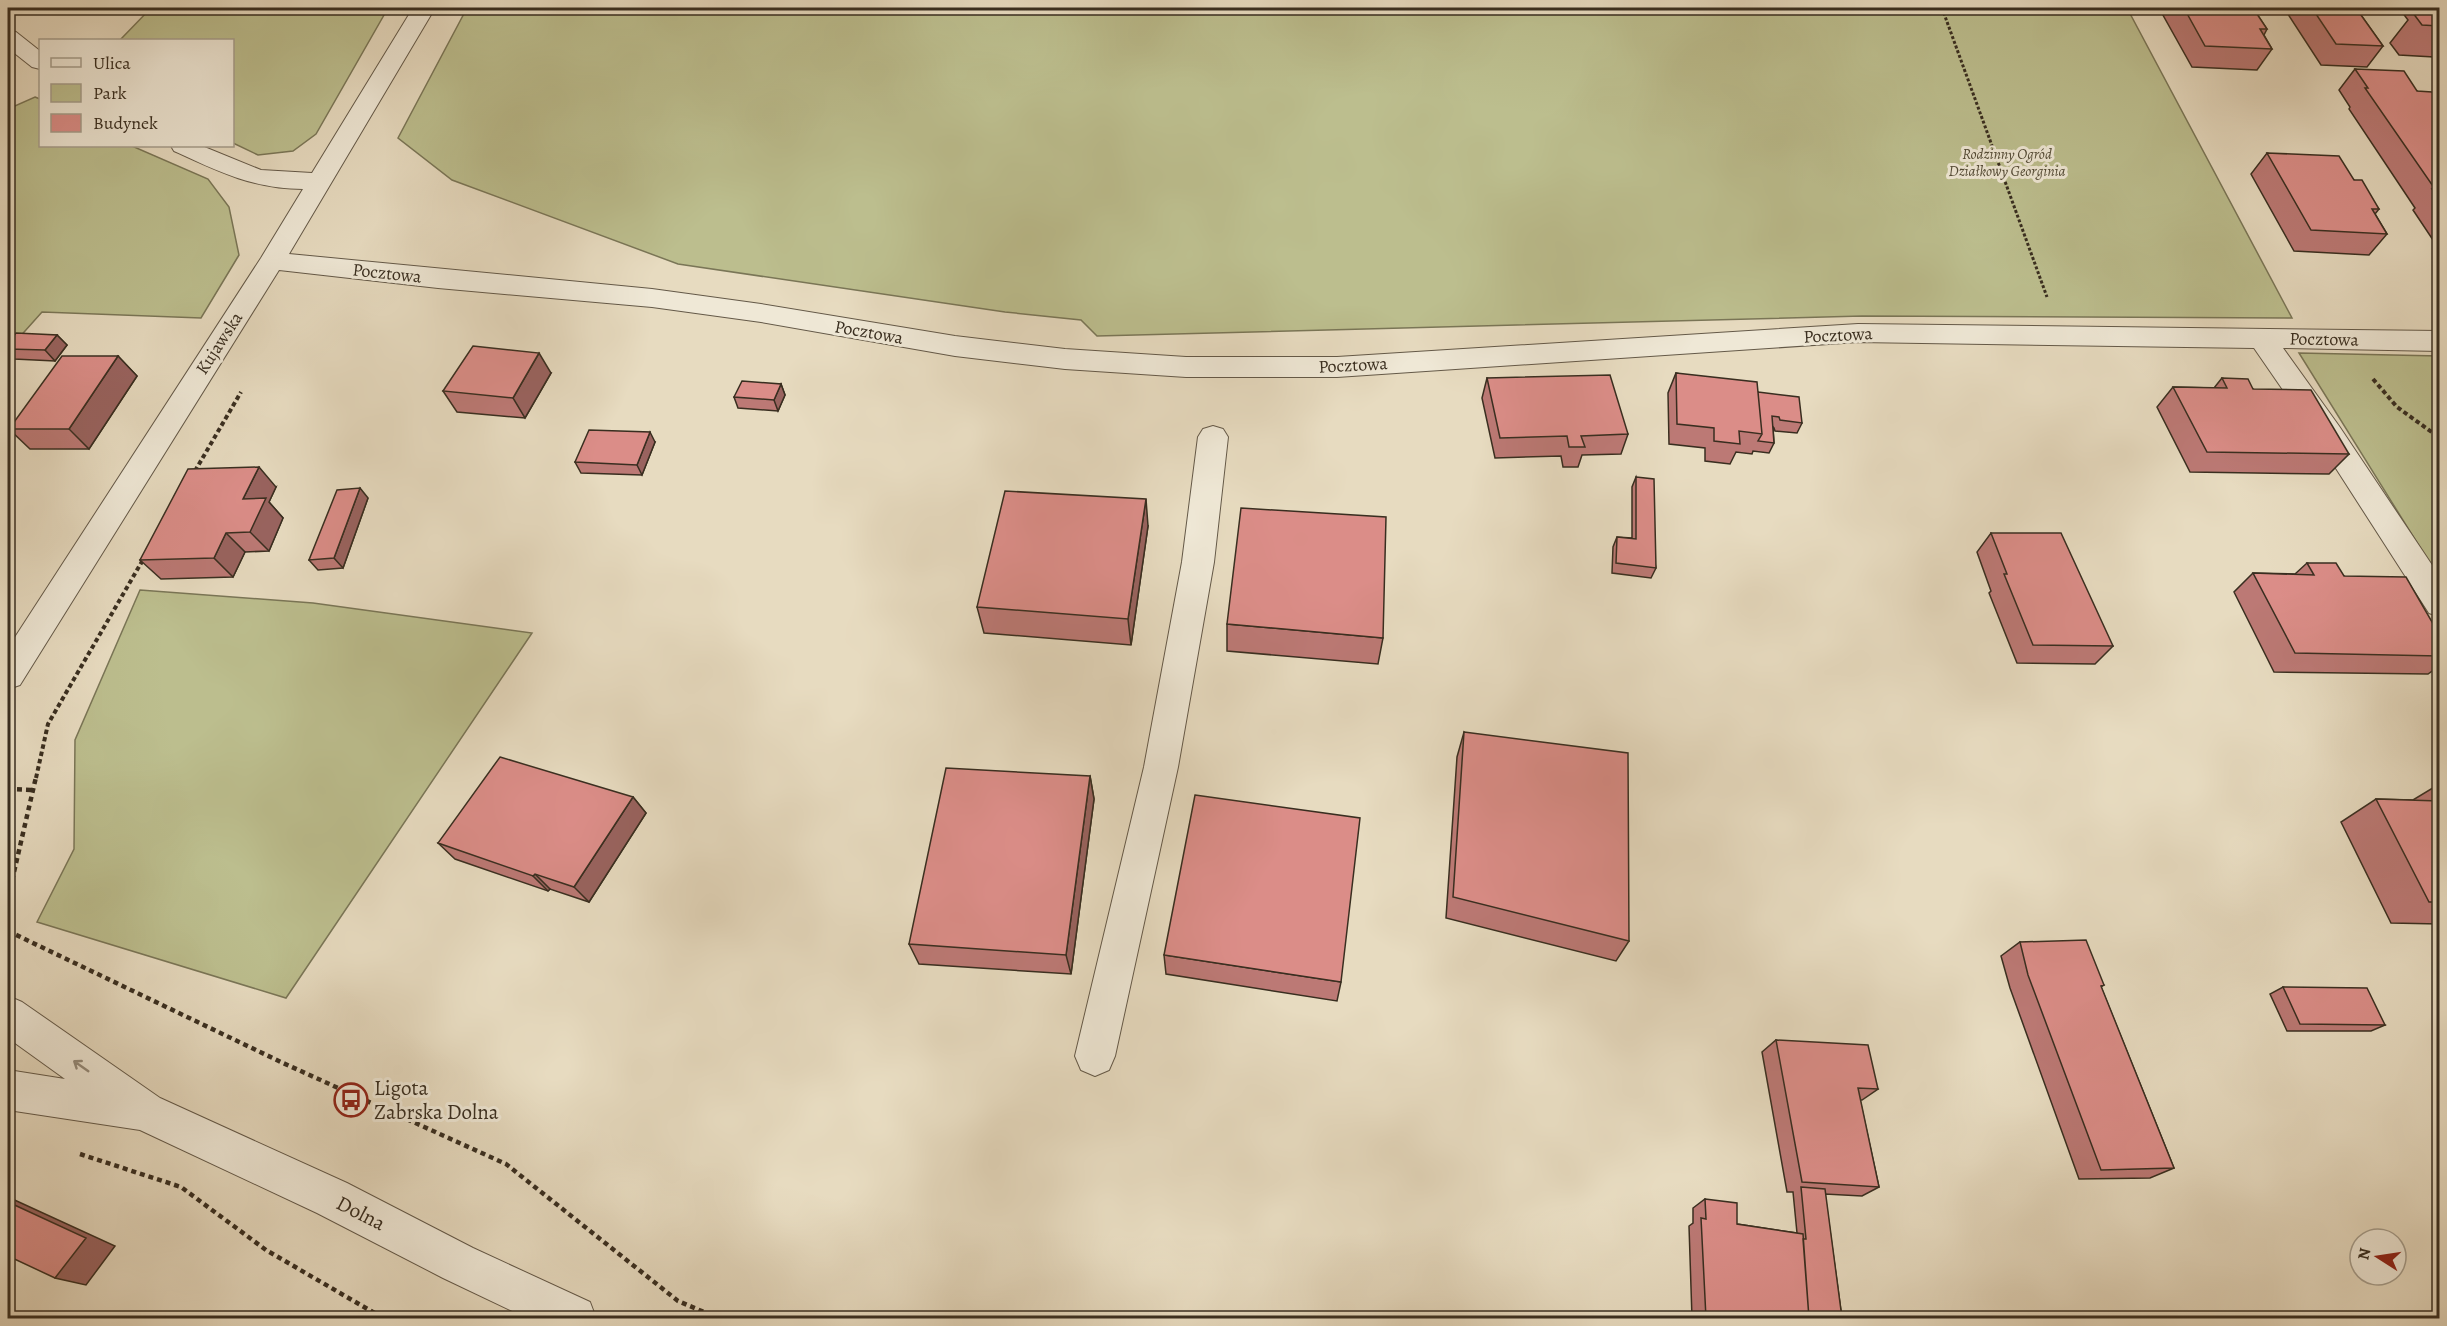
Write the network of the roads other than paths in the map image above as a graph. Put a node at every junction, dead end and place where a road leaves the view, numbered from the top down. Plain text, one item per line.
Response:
1 (424, 8) edge
2 (8, 37) edge
3 (39, 61) edge
4 (185, 147) edge
5 (321, 181) junction
6 (272, 261) junction
7 (2261, 338) junction
8 (2439, 341) edge
9 (1213, 437) dead end
10 (2439, 604) edge
11 (8, 675) edge
12 (8, 1015) edge
13 (1095, 1056) dead end
14 (8, 1090) edge
15 (146, 1112) junction
16 (574, 1318) edge

1 - 5 street, Kujawska
2 - 3 street
4 - 5 street
5 - 6 street, Kujawska
6 - 7 street, Pocztowa
6 - 11 street, Kujawska
7 - 8 street, Pocztowa
7 - 10 street
9 - 13 street
15 -> 12 street, Dolna
14 - 15 street, Dolna
15 - 16 street, Dolna

